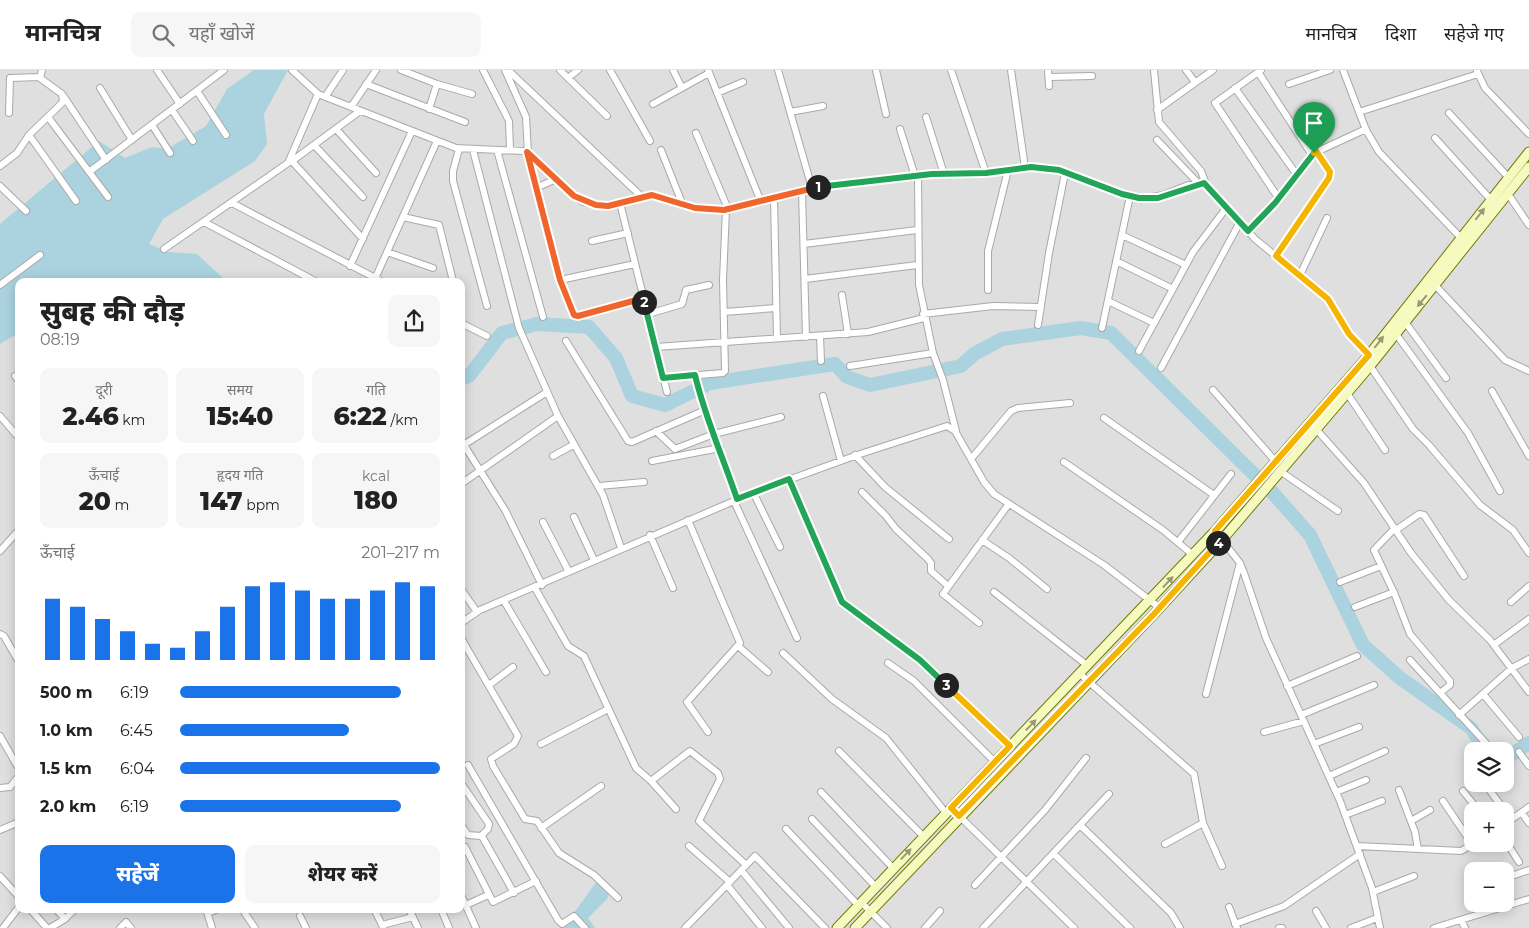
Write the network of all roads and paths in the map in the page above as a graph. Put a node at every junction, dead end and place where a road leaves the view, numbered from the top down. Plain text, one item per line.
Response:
1 (157, 70) edge
2 (224, 70) edge
3 (292, 70) edge
4 (304, 70) edge
5 (343, 70) edge
6 (376, 70) edge
7 (401, 70) edge
8 (483, 70) edge
9 (507, 70) edge
10 (560, 70) edge
11 (578, 70) edge
12 (610, 70) edge
13 (673, 70) edge
14 (778, 70) edge
15 (876, 70) edge
16 (951, 70) edge
17 (1011, 70) edge
18 (1154, 70) edge
19 (1186, 70) edge
20 (1213, 70) edge
21 (1330, 70) edge
22 (1343, 70) edge
23 (708, 71) edge
24 (1260, 71) edge
25 (1477, 72) edge
26 (41, 73) edge
27 (1049, 73) edge
28 (1092, 76) dead end
29 (298, 77) junction
30 (568, 78) junction
31 (743, 82) dead end
32 (1195, 82) junction
33 (366, 84) junction
34 (437, 84) junction
35 (1289, 84) dead end
36 (1049, 86) dead end
37 (100, 88) dead end
38 (682, 88) junction
39 (1235, 88) junction
40 (196, 91) junction
41 (717, 93) junction
42 (472, 94) dead end
43 (64, 96) junction
44 (322, 96) junction
45 (180, 104) junction
46 (653, 104) dead end
47 (823, 106) dead end
48 (351, 107) junction
49 (429, 109) junction
50 (172, 110) junction
51 (1157, 110) junction
52 (360, 111) junction
53 (790, 112) junction
54 (1359, 112) junction
55 (9, 113) dead end
56 (1449, 113) dead end
57 (886, 114) dead end
58 (607, 116) dead end
59 (48, 117) junction
60 (926, 118) dead end
61 (465, 122) dead end
62 (152, 125) junction
63 (336, 129) junction
64 (900, 129) dead end
65 (1366, 129) junction
66 (412, 131) junction
67 (696, 133) dead end
68 (1529, 134) edge
69 (29, 135) junction
70 (226, 135) dead end
71 (1435, 138) dead end
72 (132, 140) junction
73 (437, 140) junction
74 (1157, 140) dead end
75 (193, 141) dead end
76 (650, 141) dead end
77 (314, 146) junction
78 (459, 149) junction
79 (473, 150) junction
80 (497, 150) junction
81 (510, 150) junction
82 (661, 150) dead end
83 (528, 152) junction
84 (1529, 152) edge
85 (170, 153) dead end
86 (1314, 153) junction
87 (106, 160) junction
88 (291, 160) junction
89 (0, 166) edge
90 (1529, 167) edge
91 (1025, 168) junction
92 (1008, 170) junction
93 (89, 172) junction
94 (376, 173) dead end
95 (986, 173) junction
96 (1065, 173) junction
97 (944, 174) junction
98 (917, 175) junction
99 (1297, 175) junction
100 (1509, 178) junction
101 (556, 179) junction
102 (1198, 184) junction
103 (1206, 184) junction
104 (0, 186) edge
105 (536, 188) junction
106 (812, 188) junction
107 (802, 191) junction
108 (1508, 194) junction
109 (1130, 196) junction
110 (108, 197) dead end
111 (363, 197) dead end
112 (642, 197) junction
113 (774, 198) junction
114 (1279, 199) junction
115 (1491, 200) junction
116 (76, 201) dead end
117 (232, 202) junction
118 (761, 202) junction
119 (620, 203) junction
120 (682, 203) junction
121 (1227, 207) junction
122 (727, 209) junction
123 (26, 211) dead end
124 (403, 217) junction
125 (1327, 218) dead end
126 (204, 222) junction
127 (1240, 222) junction
128 (1529, 225) edge
129 (917, 230) junction
130 (1248, 231) junction
131 (628, 233) junction
132 (1122, 235) junction
133 (1461, 238) junction
134 (363, 239) junction
135 (592, 241) dead end
136 (804, 244) junction
137 (164, 249) dead end
138 (387, 252) junction
139 (40, 254) dead end
140 (1276, 256) junction
141 (1116, 261) junction
142 (635, 264) junction
143 (917, 265) junction
144 (1186, 265) junction
145 (350, 266) junction
146 (433, 268) dead end
147 (1300, 275) junction
148 (309, 278) edge
149 (373, 278) edge
150 (378, 278) edge
151 (452, 278) edge
152 (804, 279) junction
153 (560, 280) junction
154 (0, 285) edge
155 (709, 285) dead end
156 (1436, 285) junction
157 (1173, 288) junction
158 (988, 290) dead end
159 (842, 295) dead end
160 (644, 298) junction
161 (1108, 301) junction
162 (487, 306) dead end
163 (1041, 307) junction
164 (776, 308) junction
165 (724, 312) junction
166 (648, 314) junction
167 (924, 316) junction
168 (543, 317) dead end
169 (1405, 322) junction
170 (1154, 324) junction
171 (465, 325) edge
172 (1038, 326) dead end
173 (1102, 328) dead end
174 (848, 334) junction
175 (1396, 334) junction
176 (487, 336) dead end
177 (820, 336) junction
178 (806, 337) junction
179 (777, 338) junction
180 (566, 341) dead end
181 (725, 341) junction
182 (656, 347) junction
183 (1138, 351) dead end
184 (933, 353) junction
185 (1369, 355) junction
186 (821, 361) dead end
187 (850, 366) dead end
188 (1370, 366) junction
189 (1161, 368) dead end
190 (1529, 371) edge
191 (695, 375) junction
192 (663, 378) junction
193 (1446, 378) dead end
194 (1213, 390) dead end
195 (1492, 391) dead end
196 (547, 392) junction
197 (667, 392) dead end
198 (1346, 393) junction
199 (823, 396) dead end
200 (1070, 403) dead end
201 (703, 411) junction
202 (0, 416) edge
203 (558, 416) junction
204 (781, 417) dead end
205 (1104, 418) dead end
206 (1316, 429) junction
207 (656, 431) junction
208 (15, 433) edge
209 (957, 433) junction
210 (714, 434) junction
211 (465, 444) edge
212 (573, 444) junction
213 (465, 448) edge
214 (720, 448) junction
215 (1385, 450) dead end
216 (855, 455) junction
217 (553, 456) dead end
218 (1529, 456) edge
219 (971, 458) junction
220 (652, 461) dead end
221 (841, 461) junction
222 (1064, 462) dead end
223 (479, 470) junction
224 (1275, 470) junction
225 (1231, 474) dead end
226 (789, 479) junction
227 (465, 481) edge
228 (644, 482) dead end
229 (599, 486) junction
230 (1500, 491) dead end
231 (753, 492) junction
232 (862, 492) dead end
233 (1214, 495) junction
234 (736, 500) junction
235 (1008, 505) junction
236 (1338, 511) dead end
237 (574, 517) dead end
238 (688, 520) junction
239 (543, 522) dead end
240 (1395, 529) junction
241 (1215, 531) junction
242 (15, 534) edge
243 (650, 535) junction
244 (950, 539) dead end
245 (982, 540) junction
246 (1222, 540) junction
247 (1178, 542) junction
248 (780, 547) dead end
249 (622, 548) junction
250 (0, 551) edge
251 (1529, 553) edge
252 (1193, 555) junction
253 (594, 560) junction
254 (1240, 563) junction
255 (1382, 566) junction
256 (569, 572) junction
257 (1464, 576) dead end
258 (1340, 582) dead end
259 (542, 585) junction
260 (948, 586) junction
261 (1529, 586) edge
262 (535, 588) junction
263 (673, 588) dead end
264 (1047, 589) dead end
265 (994, 592) dead end
266 (1394, 592) junction
267 (465, 595) edge
268 (1150, 601) junction
269 (504, 602) junction
270 (1511, 602) dead end
271 (1355, 607) dead end
272 (1160, 608) junction
273 (477, 612) junction
274 (1529, 619) edge
275 (465, 620) edge
276 (979, 623) dead end
277 (0, 634) edge
278 (797, 638) dead end
279 (1494, 644) junction
280 (465, 645) edge
281 (738, 646) junction
282 (1108, 646) junction
283 (783, 653) dead end
284 (1115, 654) junction
285 (15, 655) edge
286 (1357, 656) dead end
287 (1529, 659) edge
288 (1410, 660) dead end
289 (888, 663) dead end
290 (1088, 666) junction
291 (513, 667) dead end
292 (1512, 668) junction
293 (546, 672) dead end
294 (768, 672) dead end
295 (1080, 674) junction
296 (1089, 681) junction
297 (488, 685) junction
298 (1374, 685) dead end
299 (1287, 686) junction
300 (1529, 692) edge
301 (1440, 693) junction
302 (1206, 694) dead end
303 (1483, 694) junction
304 (608, 708) junction
305 (1301, 715) junction
306 (1459, 715) junction
307 (1304, 722) junction
308 (1359, 727) dead end
309 (708, 732) dead end
310 (1264, 732) dead end
311 (0, 736) edge
312 (1519, 737) dead end
313 (1484, 742) edge
314 (541, 744) dead end
315 (1314, 744) junction
316 (1010, 746) junction
317 (839, 751) dead end
318 (1384, 751) dead end
319 (1519, 752) dead end
320 (1086, 758) dead end
321 (15, 762) edge
322 (995, 762) junction
323 (468, 765) dead end
324 (1529, 766) edge
325 (1329, 776) junction
326 (1366, 780) dead end
327 (15, 781) edge
328 (651, 781) junction
329 (601, 786) dead end
330 (0, 788) edge
331 (465, 789) edge
332 (1398, 790) dead end
333 (1463, 790) dead end
334 (821, 792) dead end
335 (1336, 792) junction
336 (1109, 794) dead end
337 (1443, 800) dead end
338 (1382, 801) dead end
339 (1472, 802) edge
340 (1529, 807) edge
341 (676, 809) dead end
342 (948, 810) junction
343 (1430, 810) dead end
344 (1522, 813) junction
345 (1345, 815) junction
346 (959, 816) junction
347 (1514, 818) edge
348 (812, 819) dead end
349 (1410, 821) junction
350 (1203, 823) junction
351 (1529, 823) edge
352 (15, 824) edge
353 (1080, 825) junction
354 (542, 828) junction
355 (786, 829) dead end
356 (0, 830) edge
357 (465, 830) edge
358 (1464, 831) edge
359 (481, 836) junction
360 (923, 836) junction
361 (1165, 844) dead end
362 (689, 846) dead end
363 (1357, 846) junction
364 (465, 847) dead end
365 (1418, 849) junction
366 (1464, 849) edge
367 (1513, 852) edge
368 (1054, 854) junction
369 (1360, 854) junction
370 (1002, 857) junction
371 (1519, 862) dead end
372 (1222, 866) dead end
373 (743, 867) junction
374 (893, 868) junction
375 (1529, 870) edge
376 (1514, 875) edge
377 (0, 876) edge
378 (1414, 876) dead end
379 (536, 881) junction
380 (1027, 882) junction
381 (728, 883) junction
382 (975, 885) dead end
383 (875, 886) junction
384 (514, 892) junction
385 (1373, 892) junction
386 (15, 893) edge
387 (488, 895) junction
388 (618, 898) dead end
389 (1529, 899) edge
390 (859, 904) junction
391 (466, 905) joint
392 (1229, 907) dead end
393 (870, 911) junction
394 (940, 911) dead end
395 (1316, 911) dead end
396 (15, 912) edge
397 (34, 913) edge
398 (60, 913) edge
399 (71, 913) edge
400 (207, 913) edge
401 (245, 913) edge
402 (376, 913) edge
403 (411, 913) edge
404 (443, 913) edge
405 (300, 916) dead end
406 (413, 917) junction
407 (1377, 918) junction
408 (65, 919) junction
409 (1461, 920) junction
410 (383, 926) edge
411 (1236, 926) edge
412 (1071, 927) edge
413 (3, 928) edge
414 (48, 928) edge
415 (120, 928) edge
416 (131, 928) edge
417 (212, 928) edge
418 (255, 928) edge
419 (306, 928) edge
420 (418, 928) edge
421 (449, 928) edge
422 (476, 928) edge
423 (585, 928) edge
424 (685, 928) edge
425 (762, 928) edge
426 (789, 928) edge
427 (825, 928) edge
428 (837, 928) edge
429 (854, 928) edge
430 (887, 928) edge
431 (926, 928) edge
432 (983, 928) edge
433 (1130, 928) edge
434 (1180, 928) edge
435 (1326, 928) edge
436 (1351, 928) edge
437 (1380, 928) edge
438 (1434, 928) edge
439 (1465, 928) edge

1 - 45 street
2 - 40 street
3 - 29 street
4 - 29 street
5 - 44 street
6 - 33 street
7 - 34 street
8 - 81 street
9 - 83 street
9 - 112 street
10 - 30 street
11 - 30 street
12 - 76 street
13 - 38 street
14 - 53 street
15 - 57 street
16 - 95 street
17 - 91 street
18 - 51 street
19 - 32 street
20 - 32 street
21 - 35 street
22 - 54 street
23 - 38 street
23 - 41 street
24 - 39 street
24 - 86 street
25 - 54 street
25 - 68 street
26 - 43 street
26 - 55 street
27 - 28 street
27 - 36 street
29 - 44 street
30 - 58 street
31 - 41 street
32 - 51 street
33 - 48 street
33 - 49 street
34 - 42 street
34 - 49 street
37 - 72 street
38 - 46 street
39 - 99 street
39 - 114 street
40 - 45 street
40 - 70 street
41 - 118 street
43 - 59 street
43 - 87 street
44 - 48 street
44 - 88 street
45 - 50 street
47 - 53 street
48 - 52 street
49 - 61 street
50 - 62 street
50 - 75 street
51 - 103 street
52 - 63 street
52 - 66 street
53 - 106 street
54 - 65 street
56 - 100 street
59 - 69 street
59 - 93 street
60 - 97 street
62 - 72 street
62 - 85 street
63 - 77 street
63 - 94 street
64 - 98 street
65 - 86 street
65 - 133 street
66 - 73 street
66 - 134 street
67 - 122 street
69 - 89 street
69 - 116 street
71 - 115 street
72 - 87 street
73 - 78 street
73 - 124 street
74 - 102 street
77 - 88 street
77 - 111 street
78 - 79 street
78 - 162 street
79 - 80 street
79 - 196 street
80 - 81 street
80 - 168 street
81 - 83 street
82 - 120 street
83 - 101 street
83 - 105 street
84 - 100 main road
86 - 99 street
86 - 140 street
87 - 93 street
88 - 117 street
88 - 134 street
90 - 108 main road
91 - 92 street
91 - 96 street
92 - 95 street
92 - 158 street
93 - 110 street
95 - 97 street
96 - 109 street
96 - 163 street
97 - 98 street
98 - 106 street
98 - 129 street
99 - 114 street
100 - 115 main road
101 - 105 street
101 - 119 street
102 - 103 street
102 - 109 street
103 - 121 street
104 - 123 street
105 - 153 street
106 - 107 street
107 - 113 street
107 - 136 street
108 - 128 street
108 - 156 main road
109 - 132 street
112 - 119 street
112 - 120 street
113 - 118 street
113 - 164 street
114 - 130 street
133 -> 115 main road
117 - 126 street
117 - 145 street
118 - 122 street
119 - 131 street
120 - 122 street
121 - 127 street
121 - 144 street
122 - 165 street
124 - 138 street
124 - 151 street
125 - 147 street
126 - 137 street
126 - 148 street
127 - 130 street
127 - 189 street
129 - 136 street
129 - 143 street
130 - 140 street
131 - 135 street
131 - 142 street
132 - 141 street
132 - 144 street
185 -> 133 main road
134 - 145 street
136 - 152 street
138 - 146 street
138 - 150 street
139 - 154 street
140 - 147 street
141 - 157 street
141 - 161 street
142 - 153 street
142 - 160 street
143 - 152 street
143 - 167 street
144 - 157 street
145 - 149 street
147 - 185 street
152 - 178 street
153 - 160 street
155 - 166 street
156 -> 169 main road
156 - 190 street
157 - 170 street
159 - 174 street
160 - 166 street
161 - 170 street
161 - 173 street
163 - 167 street
163 - 172 street
164 - 165 street
164 - 179 street
165 - 181 street
166 - 182 street
167 - 174 street
167 - 184 street
169 - 175 main road
169 - 193 street
170 - 183 street
171 - 176 street
174 - 177 street
175 - 188 main road
175 - 230 street
177 - 178 street
177 - 186 street
178 - 179 street
179 - 181 street
180 - 207 street
181 - 182 street
181 - 191 street
182 - 192 street
184 - 187 street
184 - 209 street
185 - 224 main road
188 - 198 main road
188 - 251 street
191 - 192 street
191 - 201 street
192 - 197 street
194 - 224 street
195 - 218 street
196 - 203 street
196 - 211 street
198 - 206 main road
198 - 215 street
199 - 221 street
200 - 219 street
201 - 207 street
201 - 210 street
202 - 208 street
203 - 212 street
203 - 223 street
204 - 210 street
205 - 233 street
206 - 224 main road
206 - 240 street
207 - 210 street
209 - 216 street
209 - 219 street
210 - 214 street
212 - 217 street
212 - 229 street
213 - 223 street
214 - 220 street
214 - 234 street
216 - 221 street
216 - 244 street
219 - 235 street
221 - 226 street
222 - 247 street
223 - 227 street
223 - 259 street
224 - 236 street
224 - 241 main road
224 - 246 main road
225 - 233 street
226 - 231 street
226 - 316 street
228 - 229 street
229 - 249 street
231 - 234 street
231 - 248 street
232 - 260 street
233 - 247 street
234 - 238 street
234 - 278 street
235 - 245 street
235 - 268 street
237 - 253 street
238 - 243 street
238 - 281 street
239 - 256 street
240 - 255 street
240 - 257 street
240 - 279 street
241 - 246 street
241 - 252 main road
242 - 250 street
243 - 249 street
243 - 263 street
245 - 260 street
245 - 264 street
246 - 254 street
246 - 272 main road
247 - 252 street
249 - 253 street
268 -> 252 main road
253 - 256 street
254 - 299 street
254 - 302 street
255 - 258 street
255 - 266 street
256 - 259 street
259 - 262 street
260 - 276 street
261 - 270 street
262 - 269 street
262 - 304 street
265 - 290 street
266 - 271 street
266 - 301 street
267 - 273 street
268 - 272 street
268 - 282 main road
269 - 273 street
269 - 293 street
272 - 284 main road
273 - 275 street
274 - 279 street
277 - 285 street
279 - 292 street
280 - 297 street
281 - 294 street
281 - 309 street
282 - 284 main road
282 - 290 main road
283 - 342 street
284 - 296 main road
286 - 299 street
287 - 292 street
288 - 301 street
289 - 322 street
290 - 295 main road
291 - 297 street
292 - 300 street
292 - 303 street
295 - 296 street
316 -> 295 main road
296 - 346 main road
296 - 350 street
297 - 354 street
298 - 305 street
299 - 305 street
301 - 306 street
303 - 306 street
303 - 312 street
304 - 314 street
304 - 328 street
305 - 307 street
306 - 313 street
307 - 310 street
307 - 315 street
308 - 315 street
311 - 321 street
315 - 325 street
316 - 322 main road
317 - 360 street
318 - 325 street
319 - 324 street
320 - 370 street
322 - 342 main road
323 - 379 street
325 - 335 street
326 - 335 street
327 - 330 street
328 - 341 street
328 - 373 street
329 - 354 street
331 - 359 street
332 - 349 street
333 - 339 street
334 - 374 street
335 - 345 street
336 - 353 street
337 - 358 street
338 - 345 street
340 - 344 street
342 - 346 street
342 - 360 main road
343 - 349 street
344 - 347 street
344 - 351 street
345 - 363 street
346 - 370 street
346 - 393 main road
348 - 383 street
349 - 365 street
350 - 361 street
350 - 372 street
352 - 356 street
353 - 368 street
353 - 434 street
354 - 388 street
355 - 390 street
357 - 359 street
359 - 384 street
374 -> 360 main road
362 - 381 street
363 - 365 street
363 - 369 street
364 - 387 street
365 - 366 street
367 - 371 street
368 - 380 street
368 - 433 street
369 - 385 street
369 - 411 street
370 - 380 street
370 - 382 street
373 - 381 street
373 - 426 street
373 - 427 street
374 - 383 main road
375 - 376 street
377 - 386 street
378 - 385 street
379 - 384 street
379 - 423 street
380 - 412 street
380 - 432 street
381 - 424 street
381 - 425 street
383 - 390 main road
384 - 387 street
385 - 407 street
387 - 391 street
389 - 409 street
390 - 393 street
390 - 428 main road
391 - 422 street
392 - 411 street
393 - 429 main road
393 - 430 street
394 - 431 street
395 - 435 street
396 - 413 street
397 - 414 street
398 - 408 street
399 - 408 street
400 - 417 street
401 - 418 street
402 - 410 street
403 - 406 street
404 - 421 street
405 - 419 street
406 - 410 street
406 - 420 street
407 - 436 street
407 - 437 street
408 - 414 street
409 - 438 street
409 - 439 street
415 - 416 street

